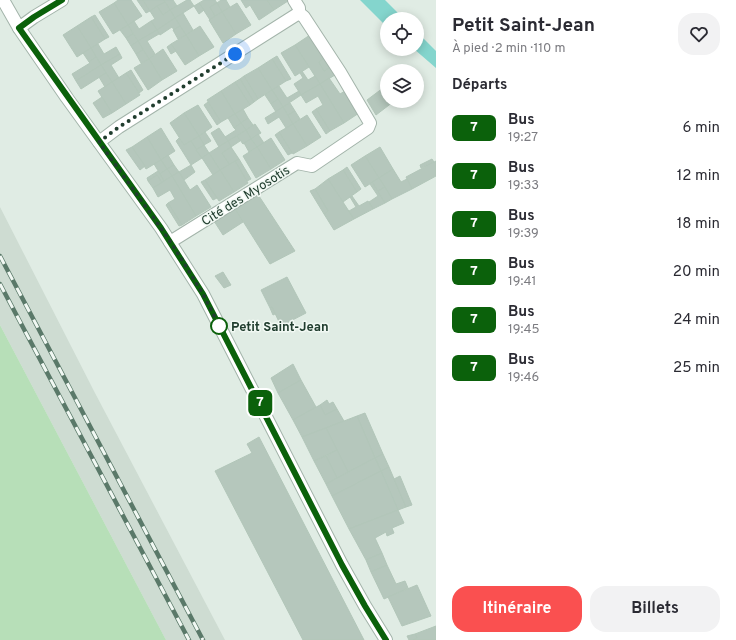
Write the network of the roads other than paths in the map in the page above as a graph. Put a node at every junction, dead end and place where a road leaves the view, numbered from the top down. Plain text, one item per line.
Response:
1 (3, 0) edge
2 (62, 0) edge
3 (294, 0) edge
4 (299, 13) junction
5 (19, 28) junction
6 (99, 142) junction
7 (170, 242) junction
8 (386, 640) edge

1 - 5 street
2 - 5 street
3 - 4 street
4 - 6 street
4 - 7 street, Cité des Myosotis
5 - 6 street
6 - 7 street
7 - 8 street

